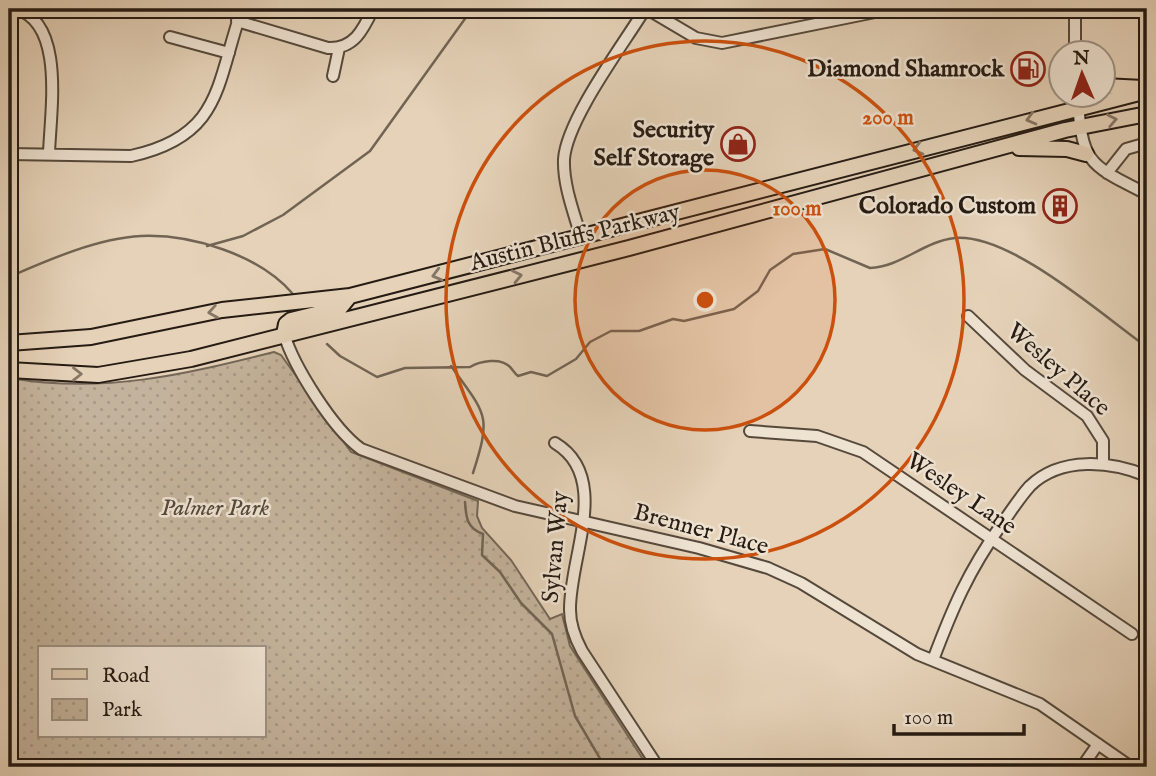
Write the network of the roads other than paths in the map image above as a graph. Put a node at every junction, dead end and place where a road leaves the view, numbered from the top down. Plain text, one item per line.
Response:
1 (16, 9) edge
2 (242, 9) edge
3 (373, 9) edge
4 (646, 9) edge
5 (890, 9) edge
6 (1075, 9) edge
7 (237, 22) junction
8 (170, 37) dead end
9 (1075, 38) edge
10 (339, 48) junction
11 (229, 53) junction
12 (333, 76) dead end
13 (1118, 87) edge
14 (1147, 90) edge
15 (1118, 95) edge
16 (1051, 108) edge
17 (1077, 108) edge
18 (1147, 114) edge
19 (1078, 127) junction
20 (1147, 143) edge
21 (997, 149) junction
22 (9, 154) edge
23 (1086, 154) junction
24 (49, 155) junction
25 (1107, 173) junction
26 (1147, 194) edge
27 (580, 237) junction
28 (350, 296) junction
29 (968, 316) dead end
30 (284, 334) junction
31 (9, 342) edge
32 (9, 370) edge
33 (750, 431) dead end
34 (555, 443) dead end
35 (1103, 463) junction
36 (1147, 476) edge
37 (582, 522) junction
38 (991, 540) junction
39 (1132, 634) dead end
40 (933, 660) junction
41 (1098, 744) junction
42 (658, 767) edge
43 (1082, 767) edge
44 (1131, 767) edge

1 - 24 street
2 - 7 street
3 - 10 street
4 - 5 street
4 - 27 street
6 - 9 street
7 - 10 street
7 - 11 street
8 - 11 street
10 - 12 street
11 - 24 street
13 - 14 main road
14 - 15 main road, Austin Bluffs Parkway
16 -> 27 main road, Austin Bluffs Parkway
17 - 19 street
19 -> 18 main road, Austin Bluffs Parkway
19 - 21 main road, Austin Bluffs Parkway
19 - 23 street
20 - 25 street
21 - 23 main road
30 -> 21 main road, Austin Bluffs Parkway
22 - 24 street
23 - 25 street
25 - 26 street
27 -> 28 main road, Austin Bluffs Parkway
28 - 30 main road
28 -> 31 main road, Austin Bluffs Parkway
29 - 35 street, Wesley Place
32 -> 30 main road, Austin Bluffs Parkway
30 - 37 street, Brenner Place
33 - 38 street, Wesley Lane
34 - 37 street, Sylvan Way
35 - 36 street
35 - 38 street
37 - 40 street, Brenner Place
37 - 42 street, Sylvan Way
38 - 39 street, Wesley Lane
38 - 40 street
40 - 41 street, Brenner Place
41 - 43 street
41 - 44 street, Brenner Place

